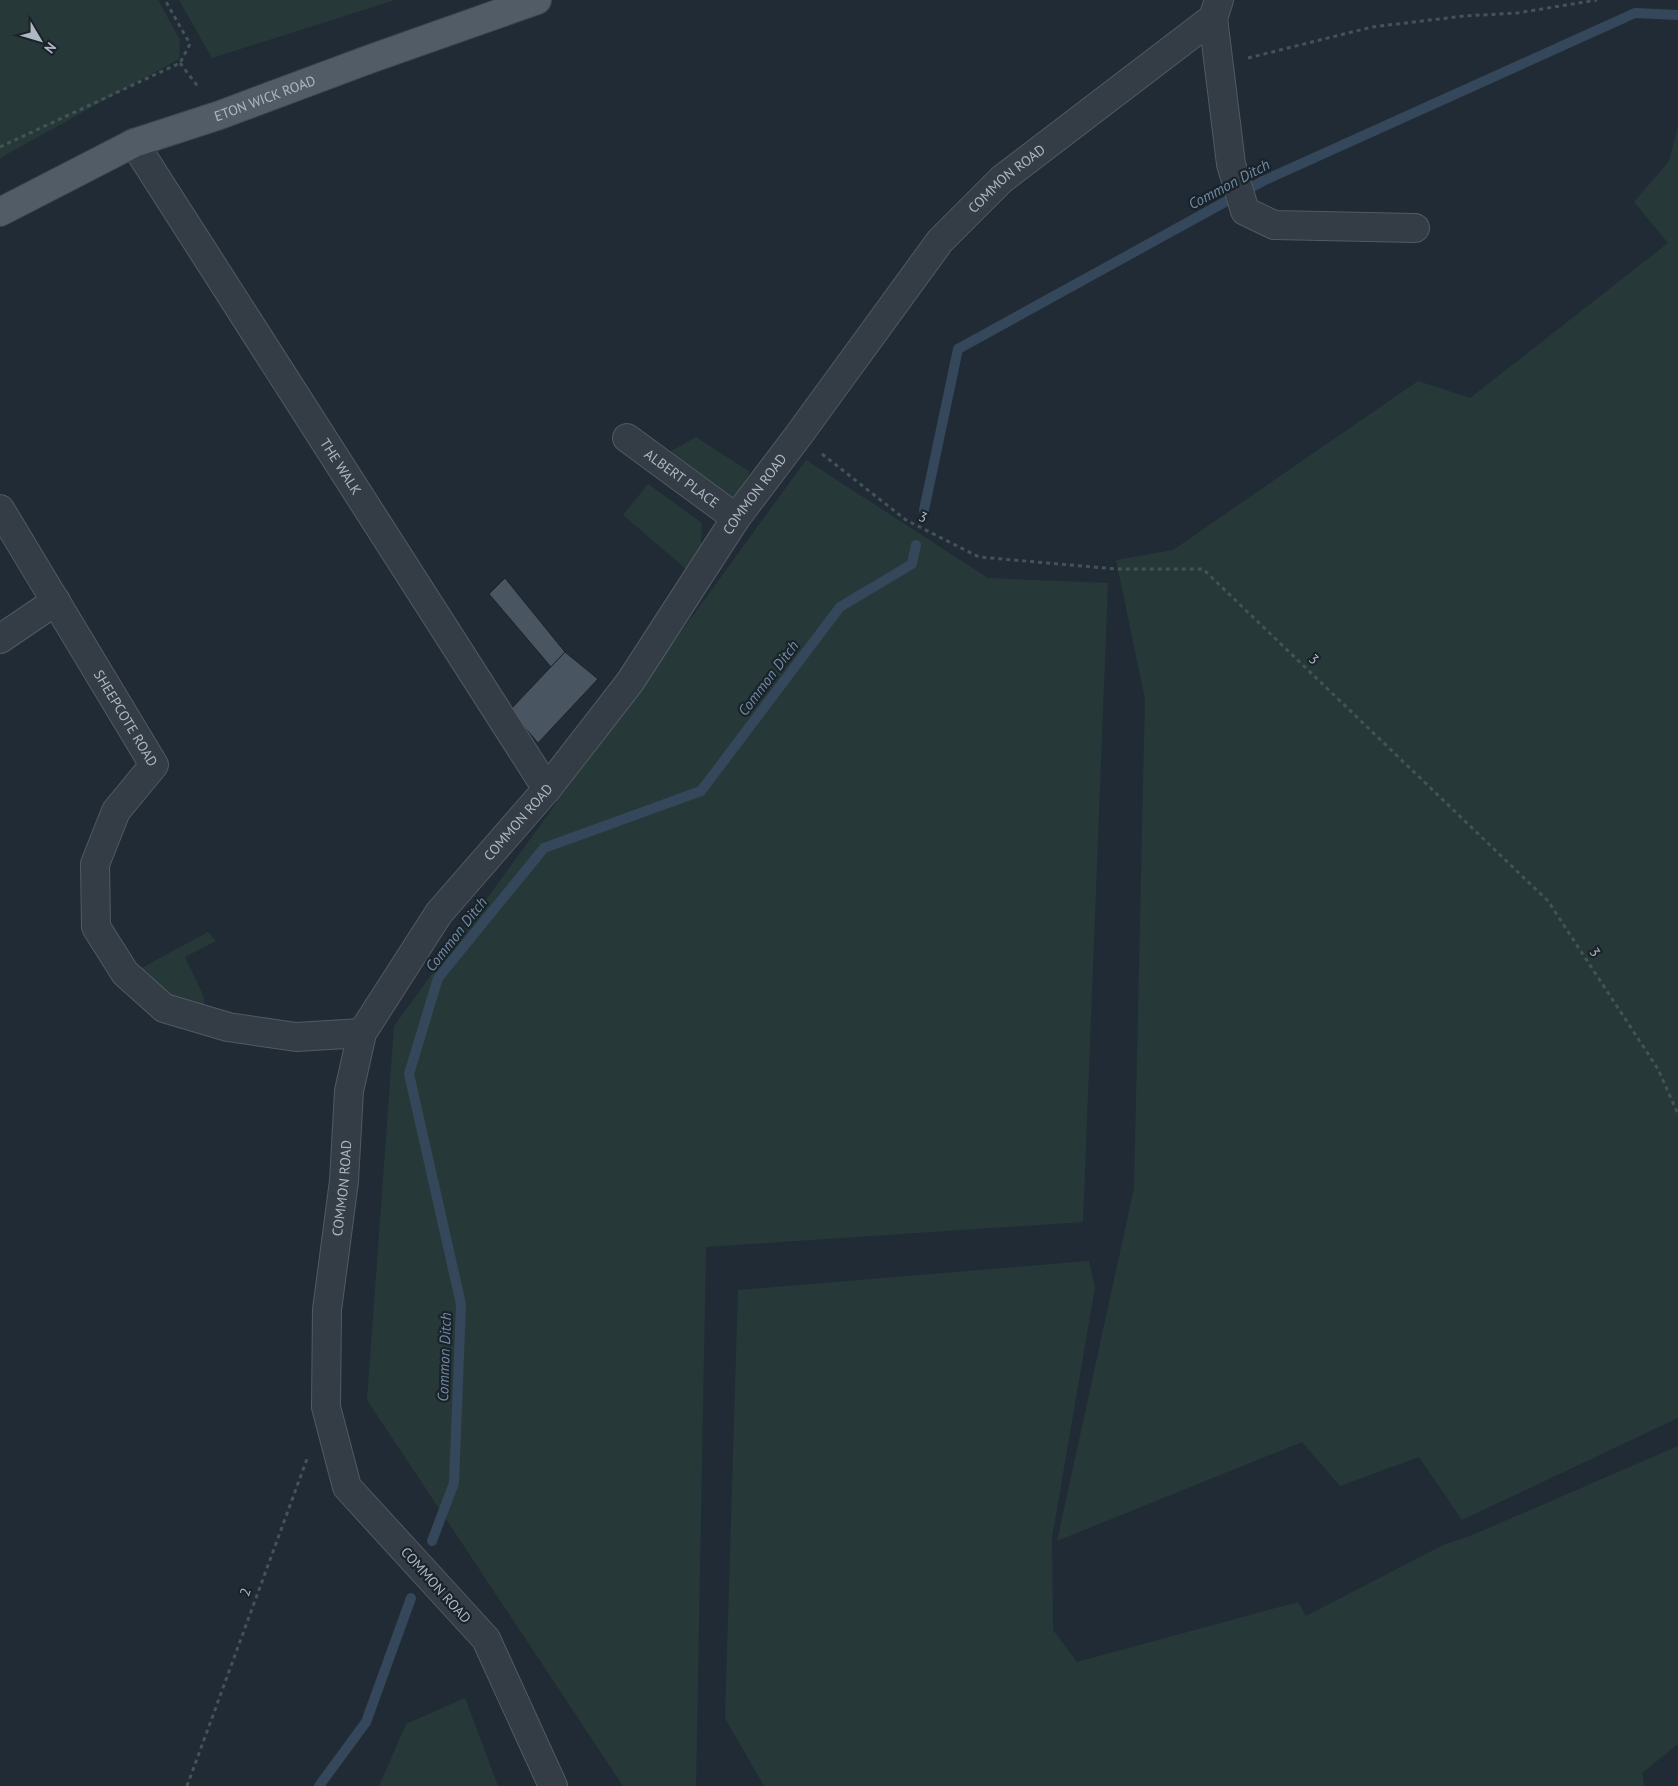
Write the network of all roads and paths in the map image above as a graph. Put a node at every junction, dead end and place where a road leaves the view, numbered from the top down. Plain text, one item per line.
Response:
1 (165, 0) edge
2 (537, 0) edge
3 (1597, 0) edge
4 (1216, 9) edge
5 (1217, 60) junction
6 (134, 143) junction
7 (0, 147) edge
8 (0, 212) edge
9 (1415, 228) dead end
10 (798, 436) junction
11 (627, 438) dead end
12 (0, 509) edge
13 (736, 518) junction
14 (56, 601) junction
15 (0, 639) edge
16 (547, 789) junction
17 (362, 1033) junction
18 (1678, 1114) edge
19 (310, 1452) dead end
20 (187, 1786) edge
21 (553, 1786) edge

1 - 7 path
2 - 6 main road, ETON WICK ROAD
3 - 5 path
4 - 5 street
4 - 10 street, COMMON ROAD
5 - 9 street
6 - 8 main road, ETON WICK ROAD
6 - 16 street, THE WALK
10 - 13 street, COMMON ROAD
10 - 18 path, 3
11 - 13 street, ALBERT PLACE
12 - 14 street, SHEEPCOTE ROAD
13 - 16 street, COMMON ROAD
14 - 15 street
14 - 17 street, SHEEPCOTE ROAD
16 - 17 street, COMMON ROAD
17 - 21 street, COMMON ROAD
19 - 20 path, 2

